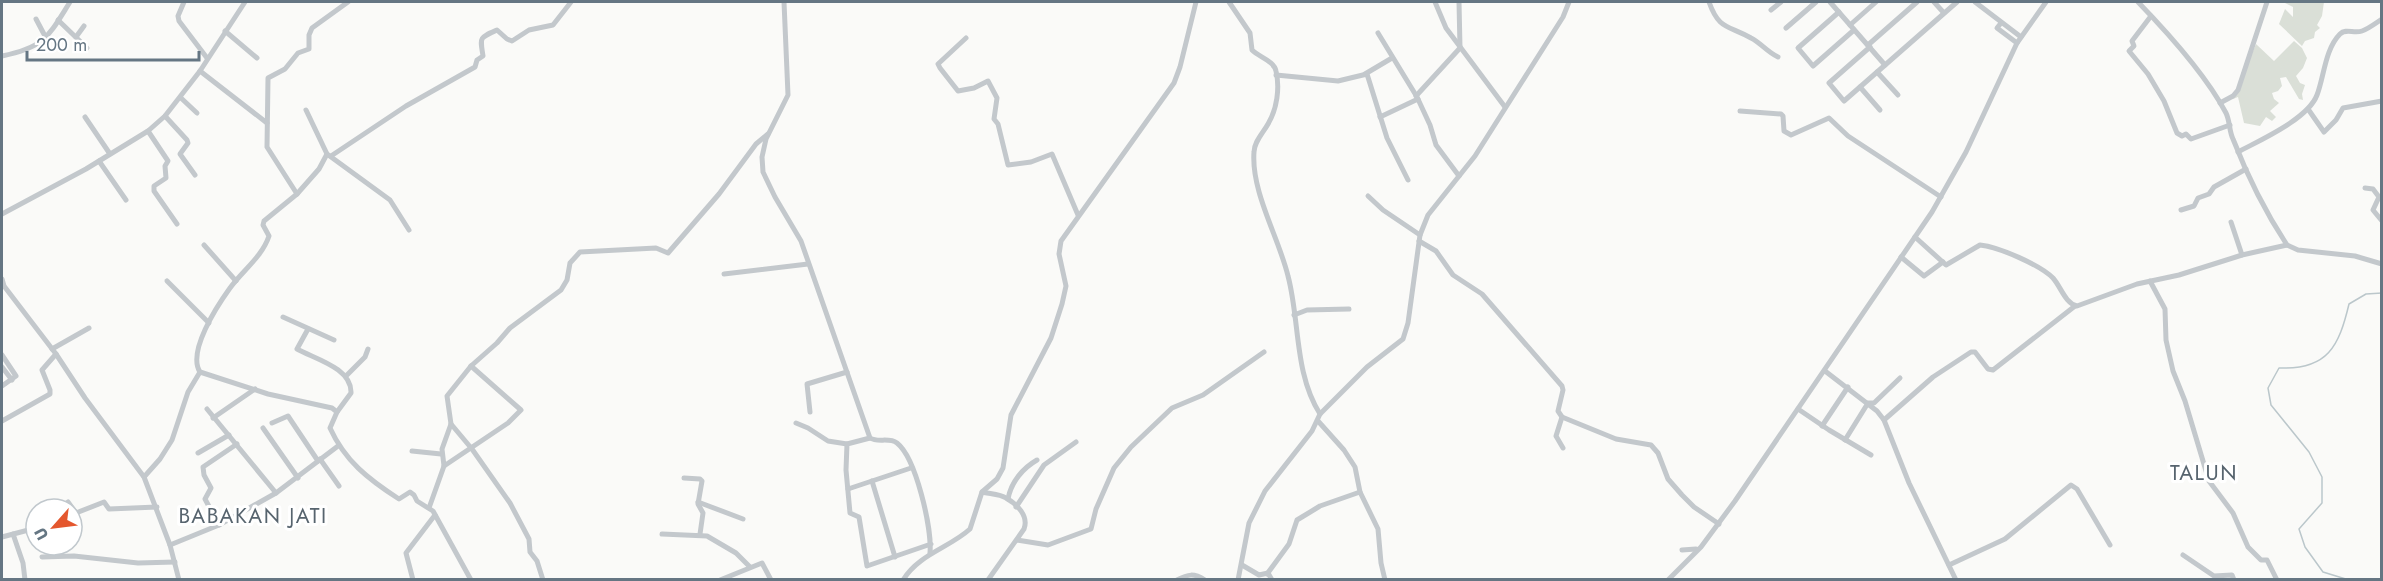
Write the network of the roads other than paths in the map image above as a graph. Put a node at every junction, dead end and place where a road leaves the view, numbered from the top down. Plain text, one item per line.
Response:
1 (70, 2) edge
2 (245, 2) edge
3 (348, 2) edge
4 (571, 2) edge
5 (784, 2) edge
6 (1196, 2) edge
7 (1230, 2) edge
8 (1436, 2) edge
9 (1459, 2) edge
10 (1569, 2) edge
11 (1709, 2) edge
12 (1781, 2) edge
13 (1816, 2) edge
14 (1832, 2) edge
15 (1876, 2) edge
16 (1917, 2) edge
17 (1934, 2) edge
18 (1957, 2) edge
19 (1975, 2) edge
20 (2046, 2) edge
21 (2138, 2) edge
22 (2267, 2) edge
23 (183, 4) edge
24 (1771, 10) dead end
25 (1839, 12) junction
26 (1944, 13) junction
27 (2151, 16) junction
28 (36, 19) dead end
29 (2382, 19) edge
30 (58, 20) junction
31 (2001, 23) junction
32 (84, 26) dead end
33 (1852, 27) junction
34 (1786, 28) dead end
35 (225, 31) junction
36 (1378, 33) dead end
37 (76, 37) junction
38 (2021, 37) junction
39 (46, 38) junction
40 (966, 38) dead end
41 (2017, 43) junction
42 (1869, 46) junction
43 (87, 48) dead end
44 (1460, 48) junction
45 (2, 56) edge
46 (1778, 57) dead end
47 (207, 58) junction
48 (257, 58) dead end
49 (1392, 58) junction
50 (1885, 65) junction
51 (200, 71) junction
52 (1877, 72) junction
53 (1365, 74) junction
54 (1276, 75) junction
55 (1860, 87) junction
56 (1898, 95) dead end
57 (181, 98) junction
58 (1417, 98) junction
59 (2382, 101) edge
60 (2220, 103) junction
61 (1505, 107) junction
62 (2308, 109) junction
63 (306, 110) dead end
64 (1880, 110) dead end
65 (1740, 111) dead end
66 (196, 113) dead end
67 (165, 116) junction
68 (86, 117) dead end
69 (1380, 117) junction
70 (267, 123) junction
71 (2230, 126) junction
72 (148, 131) junction
73 (768, 134) junction
74 (2238, 152) junction
75 (110, 154) junction
76 (329, 155) junction
77 (99, 161) junction
78 (2246, 169) junction
79 (195, 175) dead end
80 (1459, 176) junction
81 (1408, 180) dead end
82 (2364, 188) dead end
83 (297, 194) junction
84 (1368, 196) dead end
85 (1941, 197) junction
86 (126, 200) dead end
87 (2181, 210) dead end
88 (2, 214) edge
89 (1078, 215) junction
90 (2382, 221) edge
91 (2231, 222) dead end
92 (177, 224) dead end
93 (409, 230) dead end
94 (1915, 237) junction
95 (1420, 238) junction
96 (204, 245) dead end
97 (2287, 245) junction
98 (2242, 255) junction
99 (1900, 257) junction
100 (1943, 262) junction
101 (808, 264) junction
102 (2382, 264) edge
103 (724, 274) dead end
104 (2, 279) edge
105 (167, 281) dead end
106 (236, 281) junction
107 (2150, 281) junction
108 (3, 287) edge
109 (2075, 306) junction
110 (1349, 309) dead end
111 (1294, 315) junction
112 (283, 317) dead end
113 (209, 323) junction
114 (89, 328) dead end
115 (308, 329) junction
116 (334, 340) dead end
117 (368, 349) dead end
118 (54, 351) junction
119 (1264, 352) dead end
120 (2, 355) edge
121 (2, 366) edge
122 (471, 366) junction
123 (1825, 371) junction
124 (200, 372) junction
125 (847, 372) junction
126 (347, 375) junction
127 (1900, 378) dead end
128 (12, 380) junction
129 (2, 386) edge
130 (1848, 387) junction
131 (255, 389) junction
132 (1868, 404) junction
133 (1798, 409) junction
134 (207, 410) dead end
135 (337, 412) junction
136 (810, 412) dead end
137 (1319, 417) junction
138 (1562, 417) junction
139 (213, 418) junction
140 (1884, 420) junction
141 (2, 421) edge
142 (272, 423) dead end
143 (796, 423) dead end
144 (451, 424) junction
145 (1822, 426) junction
146 (263, 428) dead end
147 (230, 435) junction
148 (870, 438) junction
149 (1845, 440) junction
150 (1077, 442) dead end
151 (237, 444) junction
152 (847, 444) junction
153 (338, 447) junction
154 (471, 447) junction
155 (1563, 448) dead end
156 (412, 452) dead end
157 (198, 453) dead end
158 (441, 454) junction
159 (1870, 455) dead end
160 (319, 460) junction
161 (1037, 460) dead end
162 (444, 466) junction
163 (911, 468) junction
164 (144, 477) junction
165 (298, 478) junction
166 (684, 478) dead end
167 (872, 481) junction
168 (339, 486) dead end
169 (848, 489) junction
170 (982, 492) junction
171 (1360, 492) junction
172 (276, 493) junction
173 (1006, 498) junction
174 (698, 502) junction
175 (157, 507) junction
176 (1017, 507) junction
177 (429, 508) junction
178 (84, 510) edge
179 (435, 514) junction
180 (743, 519) dead end
181 (1719, 524) junction
182 (219, 525) junction
183 (24, 531) edge
184 (13, 534) junction
185 (662, 534) dead end
186 (700, 534) junction
187 (2, 537) edge
188 (1017, 540) junction
189 (170, 544) junction
190 (931, 544) junction
191 (2110, 545) dead end
192 (1701, 547) junction
193 (1682, 550) dead end
194 (930, 553) junction
195 (2183, 555) dead end
196 (83, 557) edge
197 (896, 557) junction
198 (175, 562) junction
199 (1242, 565) junction
200 (1949, 565) junction
201 (750, 567) junction
202 (1267, 574) junction
203 (25, 579) edge
204 (179, 579) edge
205 (412, 579) edge
206 (471, 579) edge
207 (543, 579) edge
208 (720, 579) edge
209 (771, 579) edge
210 (903, 579) edge
211 (988, 579) edge
212 (1177, 579) edge
213 (1204, 579) edge
214 (1238, 579) edge
215 (1272, 579) edge
216 (1385, 579) edge
217 (1668, 579) edge
218 (1956, 579) edge
219 (2234, 579) edge
220 (2277, 579) edge

1 - 30 street
2 - 35 street
3 - 70 street
4 - 76 street
5 - 73 street
6 - 89 street
7 - 54 street
8 - 44 street
9 - 44 street
10 - 61 street
11 - 46 street
12 - 24 street
13 - 34 street
14 - 25 street
15 - 33 street
16 - 42 street
17 - 26 street
18 - 26 street
19 - 31 street
20 - 38 street
21 - 27 street
22 - 60 street
23 - 47 street
25 - 33 street
25 - 33 street
26 - 50 street
27 - 60 street
27 - 71 street
28 - 39 street
29 - 62 street
30 - 37 street
30 - 39 street
31 - 38 street
31 - 41 street
32 - 37 street
33 - 42 street
35 - 47 street
35 - 48 street
36 - 49 street
37 - 43 street
38 - 41 street
39 - 45 street
40 - 89 street
41 - 85 street
42 - 50 street
42 - 55 street
44 - 58 street
44 - 61 street
47 - 51 street
49 - 53 street
49 - 58 street
50 - 52 street
51 - 57 street
51 - 70 street
52 - 55 street
52 - 56 street
53 - 54 street
53 - 69 street
54 - 111 street
55 - 64 street
57 - 66 street
57 - 67 street
58 - 69 street
58 - 80 street
59 - 62 street
60 - 71 street
61 - 80 street
62 - 74 street
63 - 76 street
65 - 85 street
67 - 72 street
67 - 79 street
68 - 75 street
69 - 81 street
70 - 83 street
71 - 74 street
72 - 75 street
72 - 92 street
73 - 101 street
73 - 122 street
74 - 78 street
75 - 77 street
76 - 83 street
76 - 93 street
77 - 86 street
77 - 88 street
78 - 87 street
78 - 97 street
80 - 95 street
82 - 90 street
83 - 106 street
84 - 95 street
85 - 94 street
89 - 170 street
91 - 98 street
94 - 99 street
94 - 100 street
95 - 137 street
95 - 138 street
96 - 106 street
97 - 98 street
97 - 102 street
98 - 107 street
99 - 100 street
99 - 123 street
100 - 109 street
101 - 103 street
101 - 125 street
104 - 108 street
105 - 113 street
106 - 113 street
107 - 109 street
107 - 220 street
108 - 118 street
109 - 140 street
110 - 111 street
111 - 137 street
112 - 115 street
113 - 124 street
114 - 118 street
115 - 116 street
115 - 126 street
117 - 126 street
118 - 141 street
118 - 164 street
119 - 188 street
120 - 128 street
121 - 128 street
122 - 144 street
122 - 154 street
123 - 130 street
123 - 133 street
124 - 131 street
124 - 164 street
125 - 136 street
125 - 148 street
126 - 135 street
127 - 132 street
128 - 129 street
130 - 132 street
130 - 145 street
131 - 135 street
131 - 139 street
132 - 140 street
132 - 149 street
133 - 145 street
133 - 181 street
134 - 139 street
135 - 153 street
137 - 171 street
137 - 199 street
138 - 155 street
138 - 181 street
139 - 147 street
140 - 200 street
142 - 160 street
143 - 152 street
144 - 154 street
144 - 158 street
145 - 149 street
146 - 165 street
147 - 151 street
147 - 157 street
148 - 152 street
148 - 163 street
149 - 159 street
150 - 176 street
151 - 172 street
151 - 182 street
152 - 169 street
153 - 160 street
153 - 177 street
154 - 162 street
154 - 207 street
156 - 158 street
158 - 162 street
160 - 165 street
160 - 168 street
161 - 173 street
162 - 177 street
163 - 167 street
163 - 190 street
164 - 175 street
165 - 172 street
166 - 174 street
167 - 169 street
167 - 197 street
169 - 197 street
170 - 173 street
170 - 194 street
171 - 202 street
171 - 216 street
172 - 182 street
173 - 176 street
174 - 180 street
174 - 186 street
175 - 178 street
175 - 189 street
176 - 188 street
177 - 179 street
179 - 205 street
179 - 206 street
181 - 192 street
182 - 189 street
183 - 184 street
184 - 187 street
184 - 203 street
185 - 186 street
186 - 201 street
188 - 211 street
189 - 198 street
190 - 194 street
190 - 197 street
191 - 200 street
192 - 193 street
192 - 217 street
194 - 210 street
195 - 219 street
196 - 198 street
198 - 204 street
199 - 202 street
199 - 214 street
200 - 218 street
201 - 208 street
201 - 209 street
202 - 215 street
212 - 213 street

